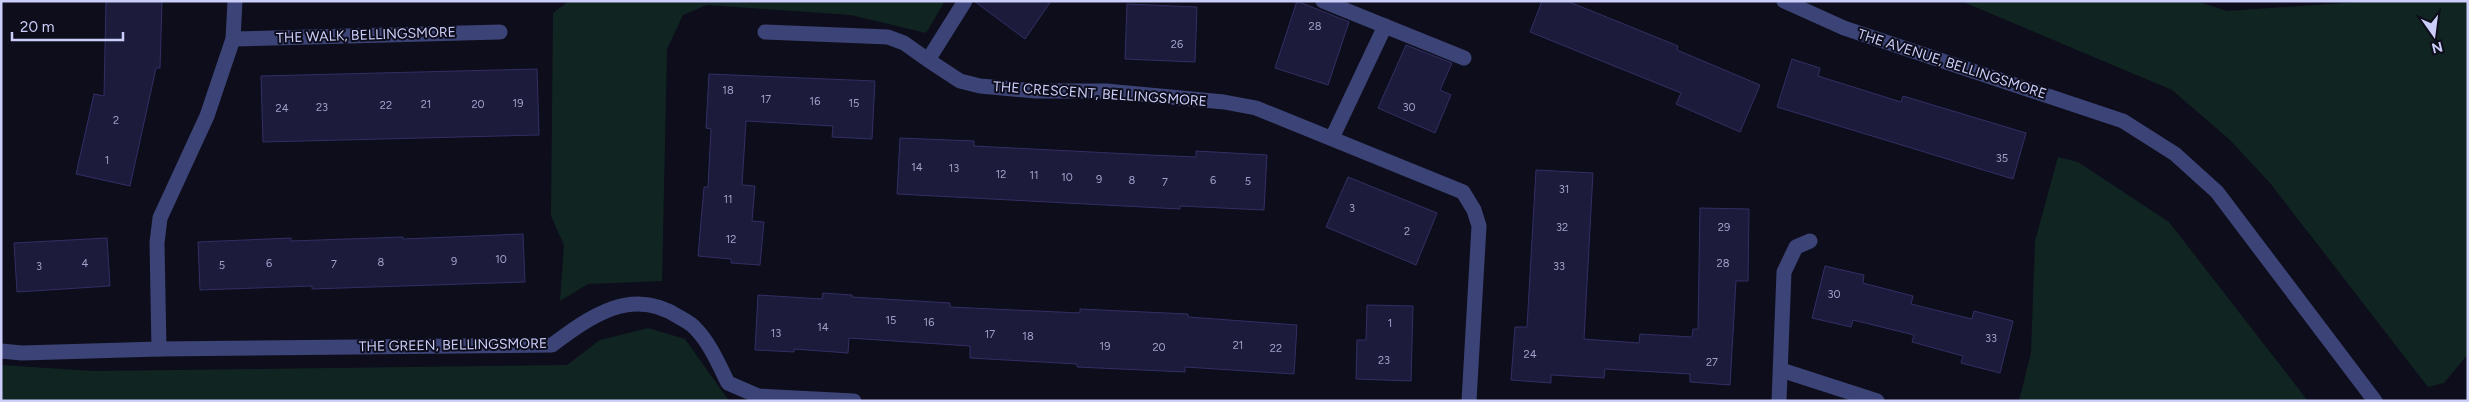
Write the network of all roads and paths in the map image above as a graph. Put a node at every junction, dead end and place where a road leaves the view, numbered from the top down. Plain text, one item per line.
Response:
1 (235, 1) edge
2 (965, 1) edge
3 (1323, 1) edge
4 (1784, 1) edge
5 (1386, 26) junction
6 (500, 32) dead end
7 (765, 32) dead end
8 (232, 39) junction
9 (1464, 58) dead end
10 (928, 60) junction
11 (1332, 138) junction
12 (1810, 241) dead end
13 (159, 349) junction
14 (1, 351) edge
15 (1781, 370) junction
16 (854, 401) edge
17 (1469, 401) edge
18 (1779, 401) edge
19 (1877, 401) edge
20 (2375, 401) edge

1 - 8 street
2 - 10 street
3 - 5 street
4 - 20 street, THE AVENUE, BELLINGSMORE
5 - 9 street
5 - 11 street
6 - 8 street, THE WALK, BELLINGSMORE
7 - 10 street, THE CRESCENT, BELLINGSMORE
8 - 13 street
10 - 11 street, THE CRESCENT, BELLINGSMORE
11 - 17 street, THE CRESCENT, BELLINGSMORE
12 - 15 street
13 - 14 street, THE GREEN, BELLINGSMORE
13 - 16 street, THE GREEN, BELLINGSMORE
15 - 18 street
15 - 19 street

